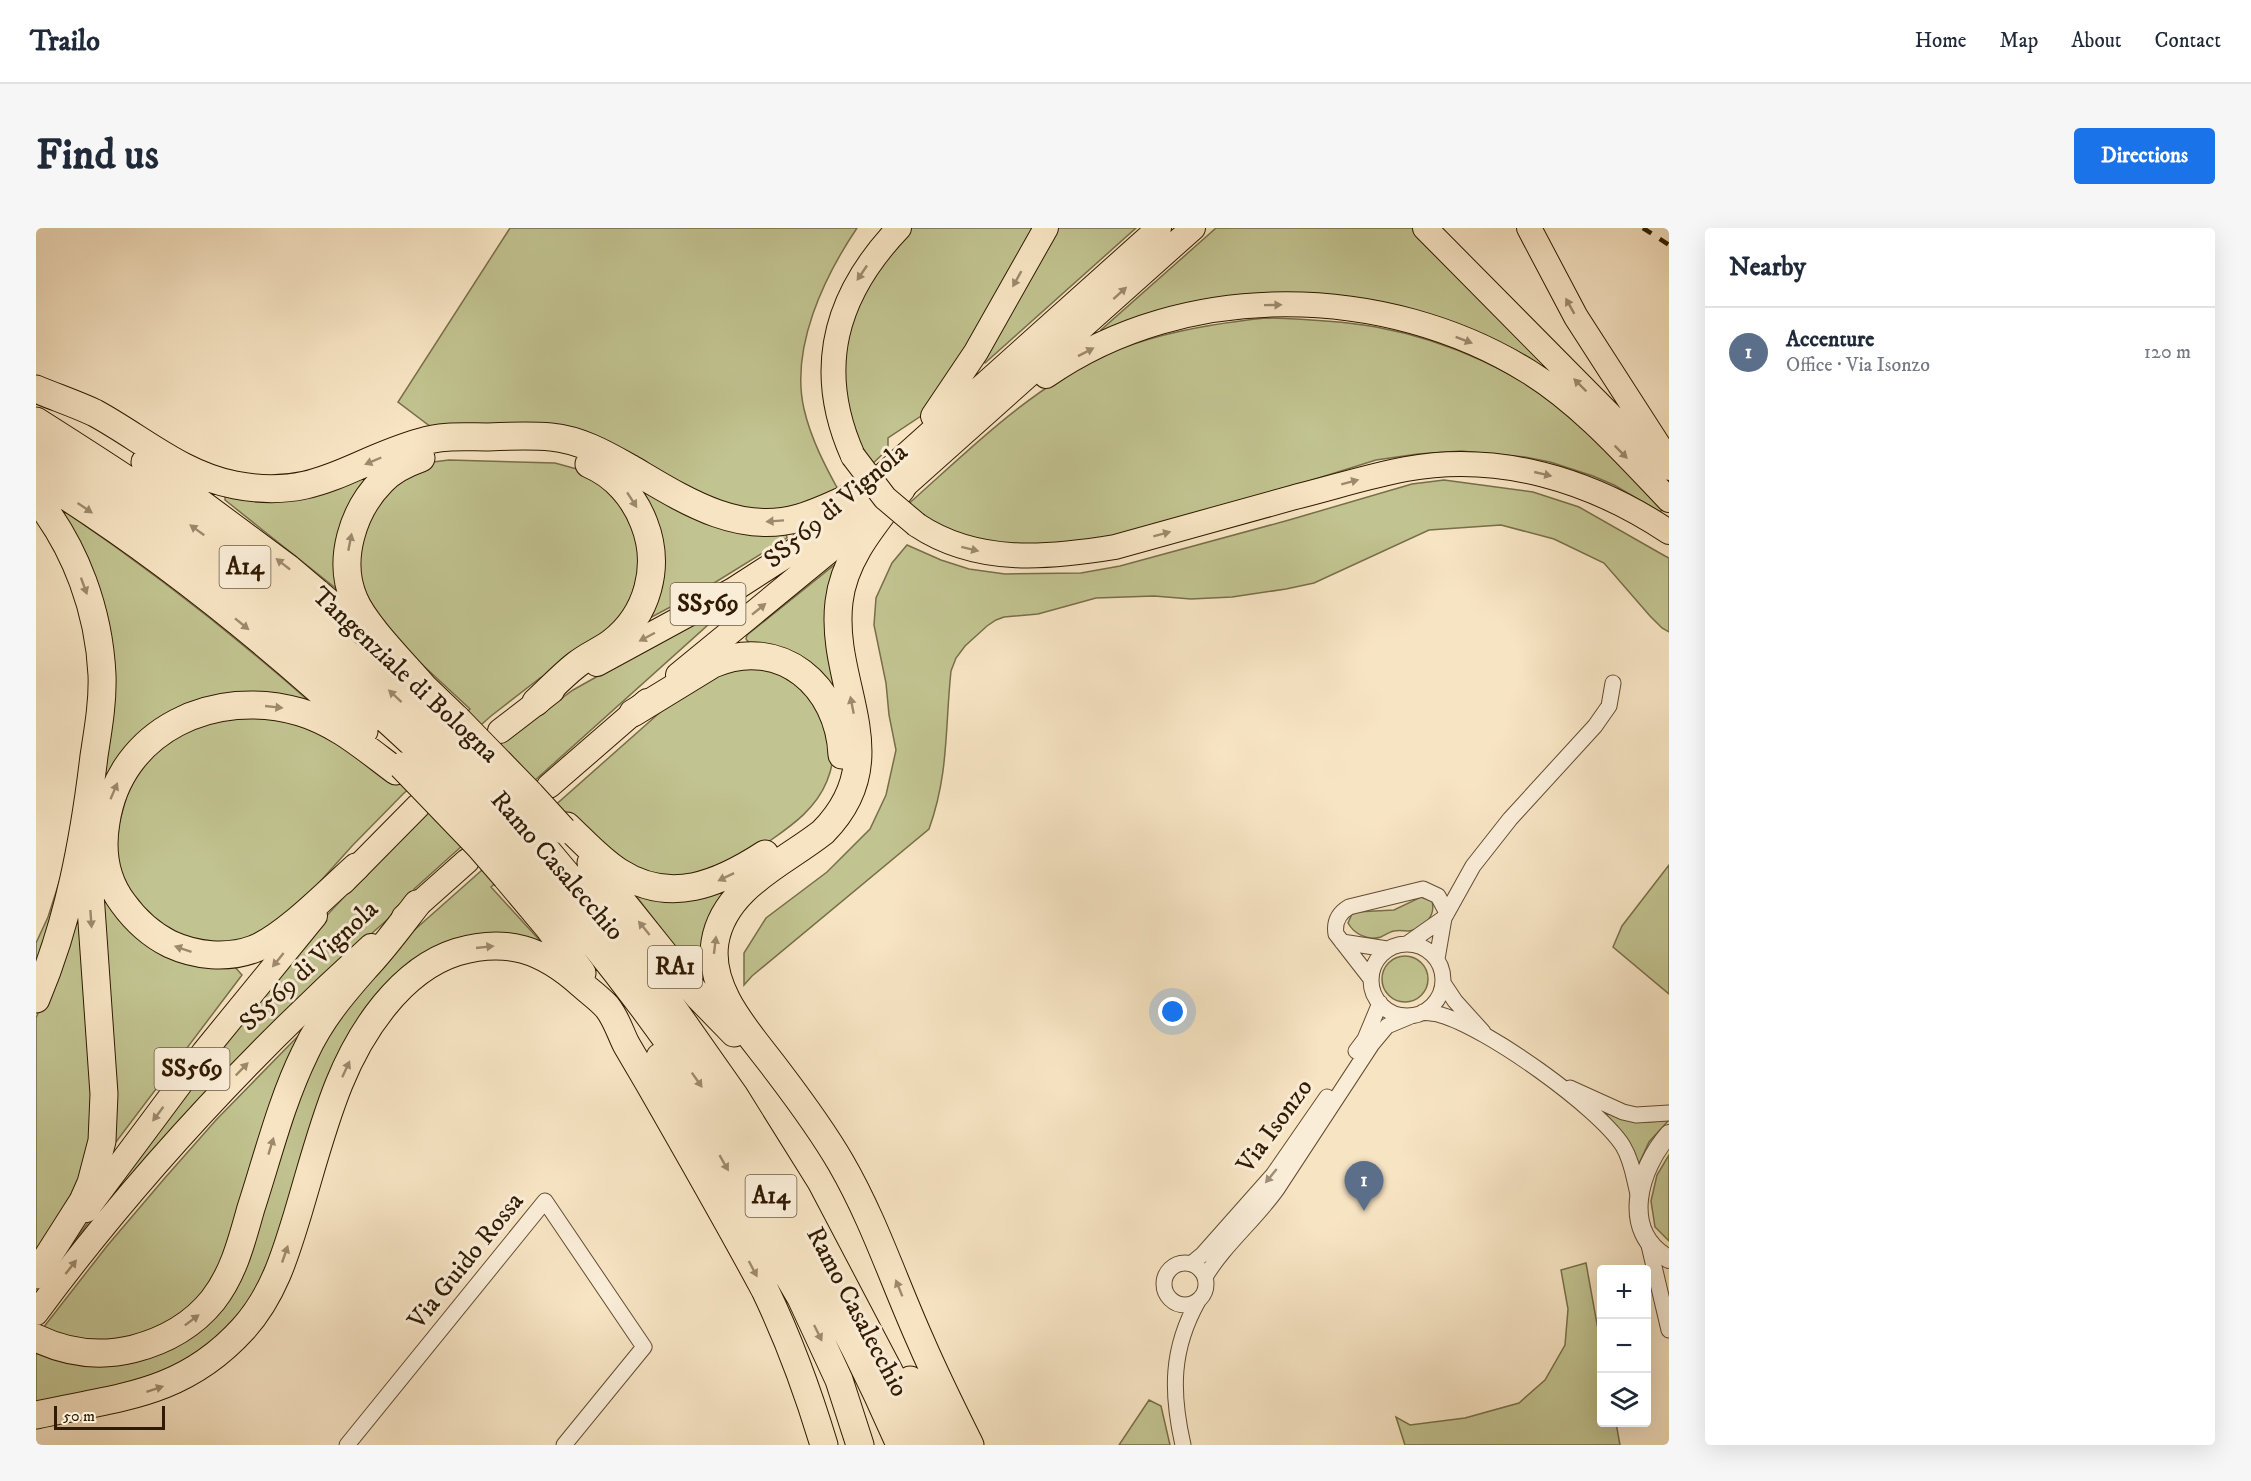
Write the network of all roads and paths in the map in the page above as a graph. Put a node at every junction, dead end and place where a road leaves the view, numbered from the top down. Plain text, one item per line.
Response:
1 (899, 228) edge
2 (1046, 228) edge
3 (1159, 228) edge
4 (1193, 228) edge
5 (1425, 228) edge
6 (1529, 228) edge
7 (36, 390) edge
8 (36, 421) edge
9 (967, 431) junction
10 (36, 450) edge
11 (909, 451) junction
12 (1669, 461) edge
13 (1669, 468) edge
14 (36, 477) edge
15 (869, 488) junction
16 (902, 488) junction
17 (36, 498) edge
18 (1669, 500) edge
19 (1669, 532) edge
20 (1613, 683) dead end
21 (422, 685) junction
22 (536, 702) junction
23 (633, 713) junction
24 (500, 731) dead end
25 (423, 749) junction
26 (540, 790) junction
27 (89, 798) junction
28 (418, 806) dead end
29 (540, 848) junction
30 (466, 861) dead end
31 (356, 867) junction
32 (417, 904) junction
33 (1446, 916) junction
34 (1340, 940) junction
35 (1407, 944) junction
36 (1387, 949) junction
37 (1437, 959) junction
38 (612, 966) junction
39 (1371, 979) junction
40 (1443, 983) junction
41 (36, 999) edge
42 (1380, 1003) junction
43 (607, 1007) junction
44 (1417, 1014) junction
45 (1486, 1036) junction
46 (1553, 1081) junction
47 (796, 1096) junction
48 (1669, 1113) edge
49 (1669, 1134) edge
50 (1638, 1194) junction
51 (796, 1196) junction
52 (1648, 1241) junction
53 (1669, 1259) edge
54 (1191, 1264) junction
55 (36, 1276) edge
56 (1205, 1277) junction
57 (1198, 1301) junction
58 (1173, 1302) junction
59 (36, 1313) edge
60 (1669, 1330) edge
61 (47, 1342) edge
62 (921, 1342) junction
63 (1179, 1343) junction
64 (811, 1401) junction
65 (36, 1415) edge
66 (347, 1445) edge
67 (564, 1445) edge
68 (814, 1445) edge
69 (824, 1445) edge
70 (860, 1445) edge
71 (900, 1445) edge
72 (923, 1445) edge
73 (952, 1445) edge
74 (970, 1445) edge
75 (991, 1445) edge
76 (1183, 1445) edge

1 -> 19 highway, bridge
2 -> 11 highway
3 - 11 highway
9 -> 4 highway
13 -> 5 highway
12 -> 6 highway
15 -> 7 highway
21 -> 7 highway, Tangenziale di Bologna / RA1
25 -> 8 highway, Ramo Casalecchio / A14
9 - 16 highway, SS569 di Vignola / SS569
9 -> 18 highway
10 - 25 highway, Ramo Casalecchio / A14
11 - 15 highway, SS569 di Vignola / SS569
14 -> 25 highway, Tangenziale di Bologna / RA1
15 -> 22 highway, SS569 di Vignola / SS569
23 -> 16 highway, SS569 di Vignola / SS569
47 -> 16 highway
17 -> 27 highway
20 - 33 street
21 -> 22 highway
21 - 25 highway, Tangenziale di Bologna / RA1
22 - 24 highway, SS569 di Vignola / SS569
23 - 26 highway, SS569 di Vignola / SS569
23 -> 29 highway
25 - 26 highway, Tangenziale di Bologna / RA1, bridge
25 - 29 highway, Ramo Casalecchio / A14, bridge
25 - 29 highway, Tangenziale di Bologna / RA1, bridge
31 -> 25 highway
26 - 29 highway, Tangenziale di Bologna / RA1, bridge
27 - 41 highway
27 -> 55 highway
28 - 31 highway, SS569 di Vignola / SS569
29 - 38 highway, Ramo Casalecchio / A14
29 - 43 highway, Tangenziale di Bologna / RA1
47 -> 29 highway, Tangenziale di Bologna / RA1
29 - 51 highway, Ramo Casalecchio / A14
30 - 32 highway, SS569 di Vignola / SS569
31 -> 55 highway, SS569 di Vignola / SS569
59 -> 32 highway, SS569 di Vignola / SS569
61 -> 32 highway
33 - 34 street
33 - 35 street
33 - 37 street
34 - 36 street
34 - 39 street
35 - 36 street
35 - 37 street
36 - 39 street
37 - 40 street
38 -> 70 highway
38 -> 71 highway, Ramo Casalecchio / A14
39 - 42 street
40 - 44 street
40 - 45 street
42 - 44 street
42 -> 54 street, Via Isonzo
43 -> 64 highway, RA1
65 -> 43 highway
44 - 45 street
44 - 56 street, Via Isonzo
45 - 46 street
46 - 48 street
46 - 50 street
62 -> 47 highway, RA1
49 - 50 street
50 - 52 street
51 - 72 highway, Ramo Casalecchio / A14
51 - 73 highway
52 - 53 street
52 - 60 street
54 - 56 street
54 - 58 street
56 - 57 street
57 - 58 street
57 - 63 street
58 - 63 street
62 - 74 highway
62 - 75 highway
63 - 76 street
64 - 68 highway
64 - 69 highway
66 - 67 street, Via Guido Rossa

